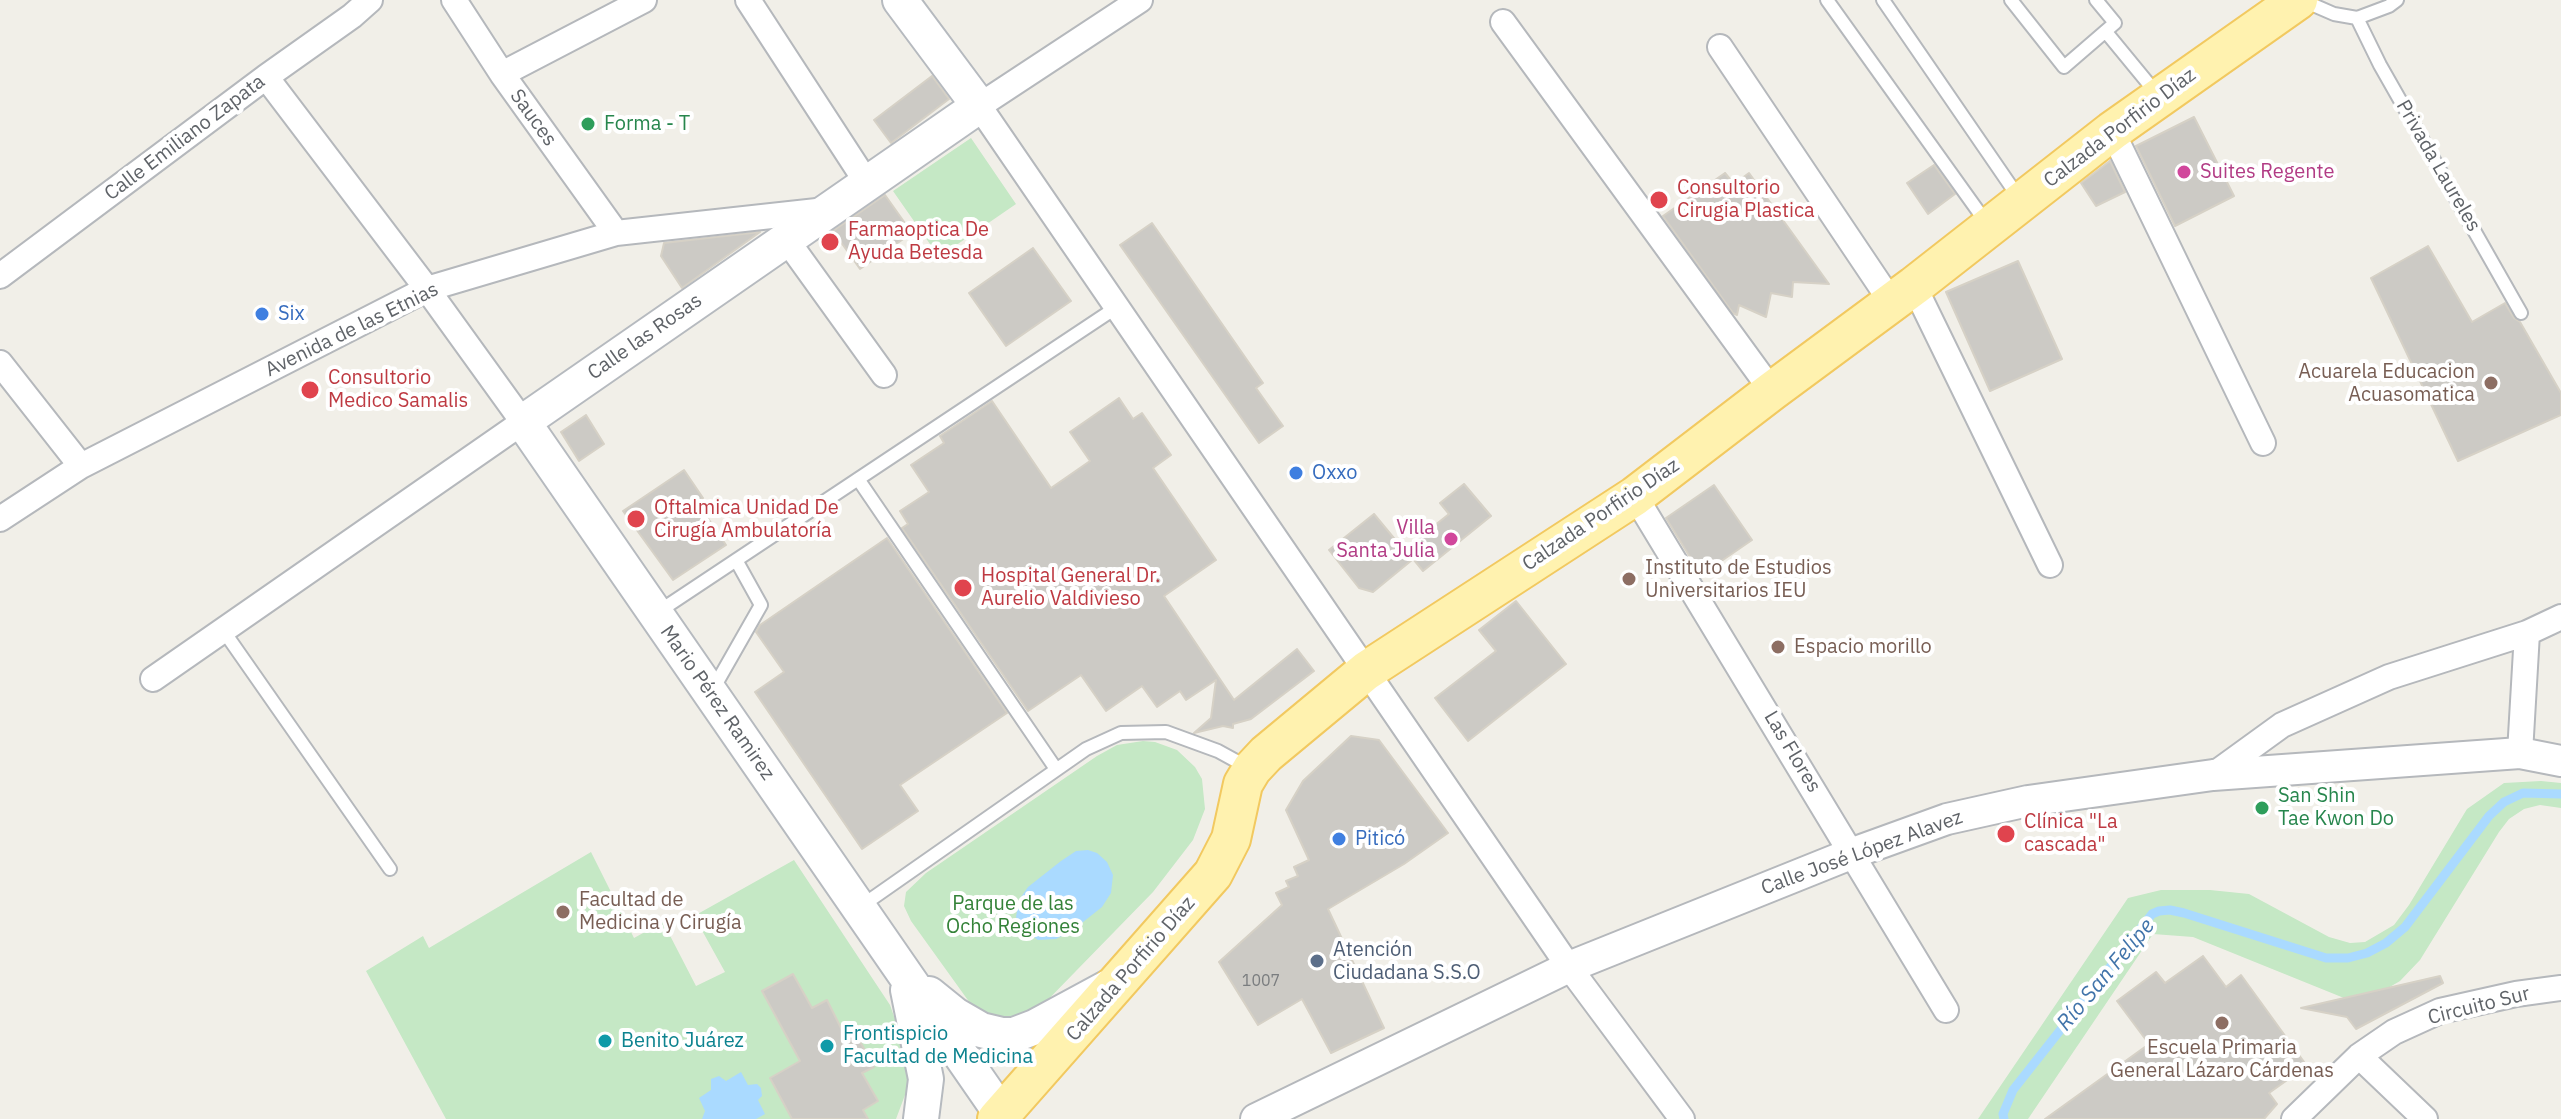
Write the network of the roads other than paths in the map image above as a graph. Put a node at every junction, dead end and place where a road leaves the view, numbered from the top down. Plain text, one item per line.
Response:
1 (370, 0) edge
2 (454, 0) edge
3 (644, 0) edge
4 (748, 0) edge
5 (900, 0) edge
6 (1140, 0) edge
7 (1827, 0) edge
8 (1883, 0) edge
9 (2011, 0) edge
10 (2096, 0) edge
11 (2299, 0) edge
12 (2397, 0) edge
13 (2357, 18) junction
14 (1503, 22) dead end
15 (2106, 32) junction
16 (1720, 47) dead end
17 (502, 74) junction
18 (266, 77) junction
19 (2160, 97) junction
20 (979, 106) junction
21 (2112, 131) junction
22 (867, 183) junction
23 (2022, 202) junction
24 (828, 210) junction
25 (1989, 227) junction
26 (616, 233) junction
27 (786, 239) junction
28 (0, 276) edge
29 (427, 289) junction
30 (1903, 295) junction
31 (1117, 307) junction
32 (2521, 313) dead end
33 (0, 363) edge
34 (884, 375) dead end
35 (1772, 391) junction
36 (523, 422) junction
37 (2263, 443) dead end
38 (81, 466) junction
39 (858, 479) junction
40 (1635, 496) junction
41 (0, 519) edge
42 (736, 560) junction
43 (2050, 565) dead end
44 (656, 614) junction
45 (2561, 617) edge
46 (223, 630) junction
47 (2527, 633) junction
48 (1366, 671) junction
49 (153, 679) dead end
50 (711, 694) junction
51 (2520, 753) junction
52 (2561, 761) edge
53 (1056, 769) junction
54 (1252, 769) junction
55 (2213, 775) junction
56 (1853, 853) junction
57 (390, 869) dead end
58 (858, 908) junction
59 (1569, 967) junction
60 (904, 974) junction
61 (1121, 981) junction
62 (2561, 988) edge
63 (1946, 1010) dead end
64 (2359, 1056) junction
65 (1001, 1118) edge
66 (921, 1119) edge
67 (1256, 1119) edge
68 (1682, 1119) edge
69 (2294, 1119) edge
70 (2425, 1119) edge

1 - 18 street, Calle Emiliano Zapata
2 - 17 street, Sauces
3 - 17 street
4 - 22 street
5 - 20 main road
6 - 20 street, Calle las Rosas
7 - 25 lane
8 - 23 lane
9 - 15 lane
10 - 15 lane
11 - 13 lane
11 - 19 main road, Calzada Porfirio Díaz
12 - 13 lane
13 - 32 lane, Privada Laureles
14 - 35 street
15 - 19 lane
16 - 30 street
17 - 26 street, Sauces
18 - 28 street, Calle Emiliano Zapata
18 - 29 street, Mario Pérez Ramirez
19 - 21 main road, Calzada Porfirio Díaz
20 - 22 main road, Calle las Rosas
20 - 31 street
21 - 23 main road, Calzada Porfirio Díaz
21 - 37 street
22 - 24 main road, Calle las Rosas
23 - 25 main road, Calzada Porfirio Díaz
24 - 26 street, Avenida de las Etnias
24 - 27 main road, Calle las Rosas
25 - 30 main road, Calzada Porfirio Díaz
26 - 29 street, Avenida de las Etnias
27 - 34 street
27 - 36 main road, Calle las Rosas
29 - 36 street, Mario Pérez Ramirez
29 - 38 street, Avenida de las Etnias
30 - 35 main road, Calzada Porfirio Díaz
30 - 43 street
31 - 39 lane
31 - 48 street
33 - 38 street
35 - 40 main road, Calzada Porfirio Díaz
36 - 44 main road, Mario Pérez Ramirez
36 - 46 street, Calle las Rosas
38 - 41 street, Avenida de las Etnias
39 - 42 lane
39 - 53 lane
40 - 48 main road, Calzada Porfirio Díaz
40 - 56 street, Las Flores
42 - 44 lane
42 - 50 lane
44 - 50 main road, Mario Pérez Ramirez
45 - 47 street
46 - 49 street, Calle las Rosas
46 - 57 lane
47 - 51 street
47 - 55 street
48 - 54 main road, Calzada Porfirio Díaz
48 - 59 street
50 - 58 main road, Mario Pérez Ramirez
51 - 52 street, Calle José López Alavez
51 - 55 street, Calle José López Alavez
53 - 54 lane
53 - 58 lane
54 - 61 main road, Calzada Porfirio Díaz
55 - 56 street, Calle José López Alavez
56 - 59 street, Calle José López Alavez
56 - 63 street, Las Flores
58 - 60 main road, Mario Pérez Ramirez
59 - 67 street, Calle José López Alavez
59 - 68 street
60 - 61 main road
60 - 65 main road, Mario Pérez Ramirez
60 - 66 main road
61 - 65 main road, Calzada Porfirio Díaz
62 - 64 street, Circuito Sur
64 - 69 street, Circuito Sur
64 - 70 street

